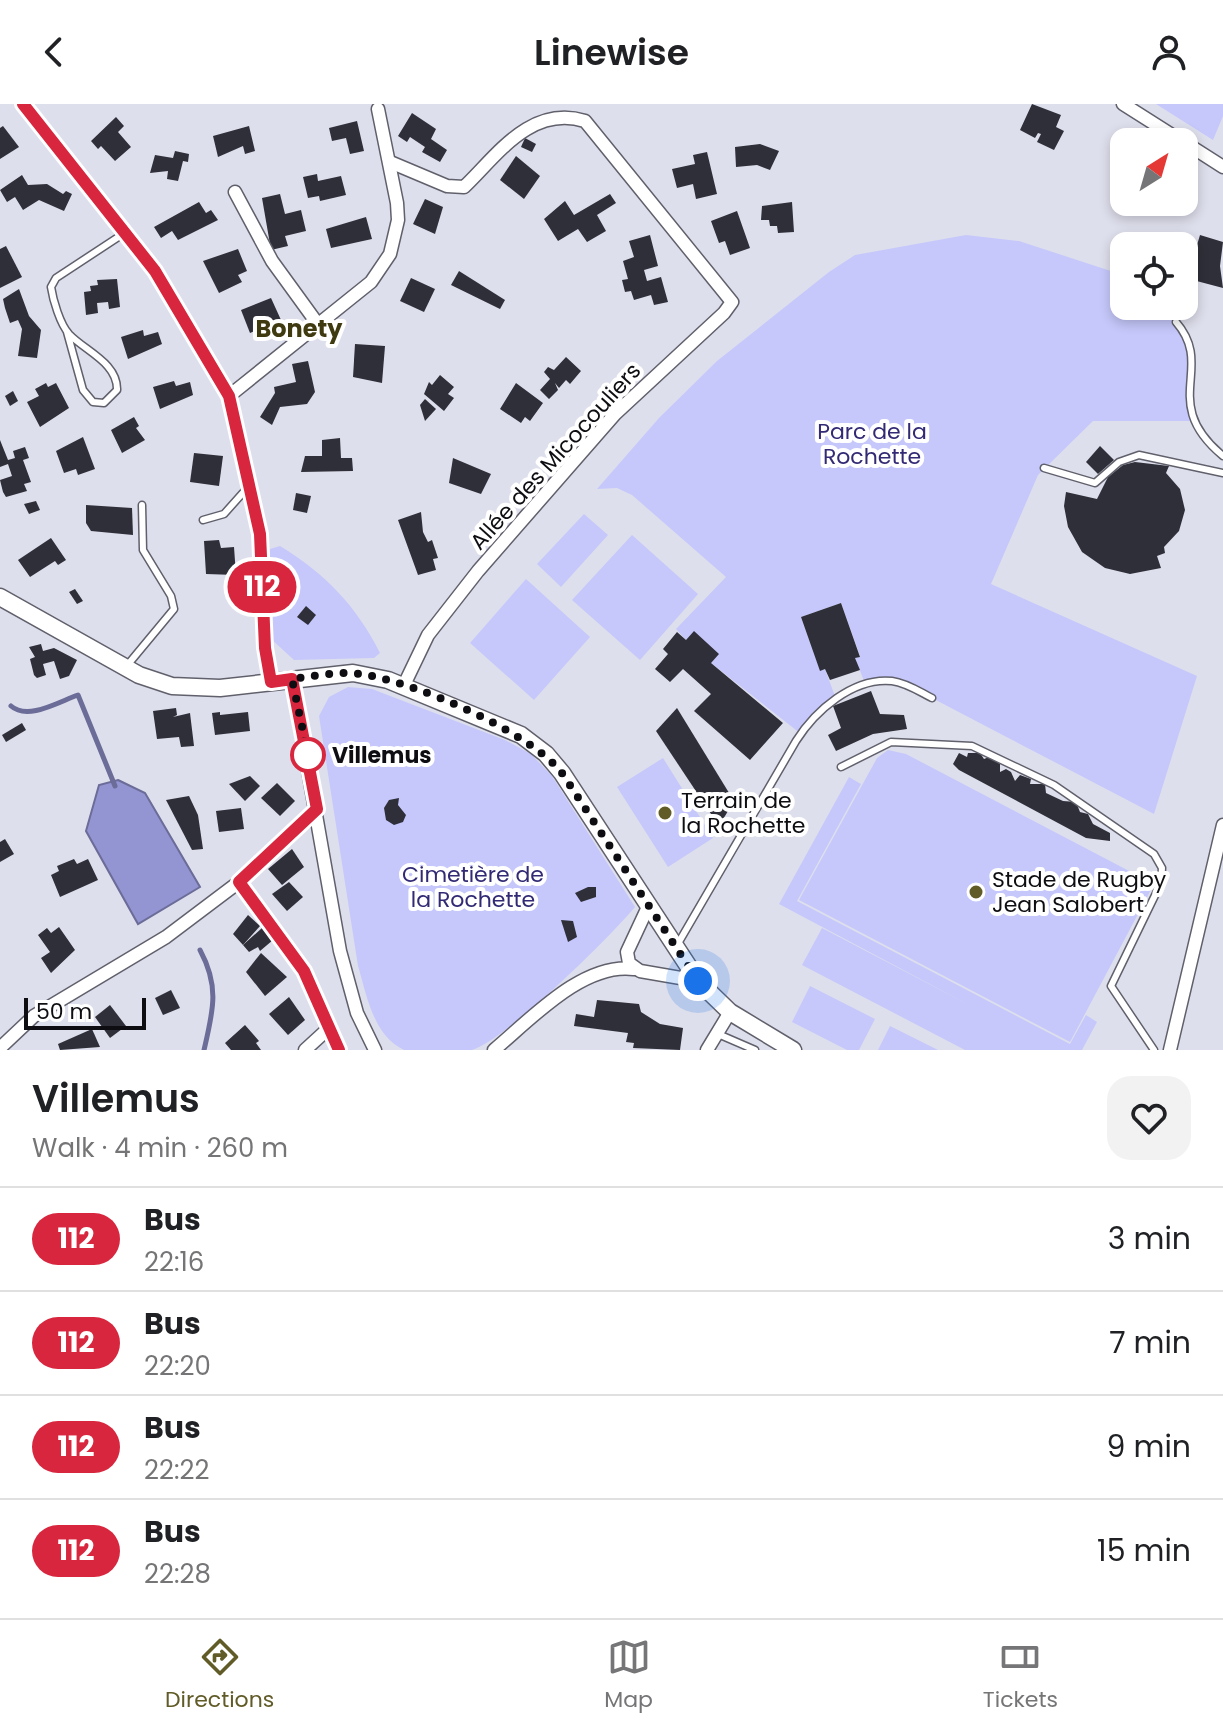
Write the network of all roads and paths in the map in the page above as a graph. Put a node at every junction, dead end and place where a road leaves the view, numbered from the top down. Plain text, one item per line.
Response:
1 (23, 104) edge
2 (1123, 104) edge
3 (378, 109) dead end
4 (1162, 128) edge
5 (1198, 151) edge
6 (390, 162) junction
7 (1223, 167) edge
8 (235, 192) dead end
9 (126, 232) junction
10 (1176, 322) dead end
11 (317, 323) junction
12 (67, 332) junction
13 (229, 396) junction
14 (1223, 456) edge
15 (1044, 468) dead end
16 (1223, 473) edge
17 (249, 486) junction
18 (142, 505) dead end
19 (203, 520) dead end
20 (0, 597) edge
21 (125, 668) junction
22 (292, 679) junction
23 (271, 682) junction
24 (404, 685) junction
25 (932, 698) dead end
26 (841, 767) dead end
27 (317, 809) junction
28 (1223, 825) edge
29 (239, 882) junction
30 (648, 907) junction
31 (675, 948) junction
32 (634, 969) junction
33 (698, 981) junction
34 (730, 1012) junction
35 (329, 1028) junction
36 (715, 1033) junction
37 (1146, 1041) junction
38 (0, 1048) edge
39 (305, 1050) edge
40 (339, 1050) edge
41 (375, 1050) edge
42 (494, 1050) edge
43 (707, 1050) edge
44 (755, 1050) edge
45 (793, 1050) edge
46 (1141, 1050) edge
47 (1154, 1050) edge
48 (1170, 1050) edge

1 - 9 street
2 - 4 street
3 - 6 street
5 - 7 street
6 - 11 street
6 - 24 street, Allée des Micocouliers
8 - 11 street
9 - 12 lane
9 - 13 street
10 - 14 lane
11 - 13 street
12 - 12 lane
13 - 17 street
15 - 16 lane
17 - 19 lane
17 - 23 street
18 - 21 lane
20 - 21 street
21 - 23 street
22 - 23 street
22 - 24 street
22 - 27 street
24 - 30 street
25 - 31 lane
26 - 37 lane
27 - 29 street
27 - 41 street
28 - 48 street
29 - 35 street
29 - 38 street
30 - 31 street
30 - 32 street
31 - 33 street
32 - 33 street
32 - 42 street
33 - 34 street
34 - 36 street
34 - 45 street
35 - 39 street
35 - 40 street
36 - 43 street
36 - 44 lane
37 - 46 lane
37 - 47 lane

